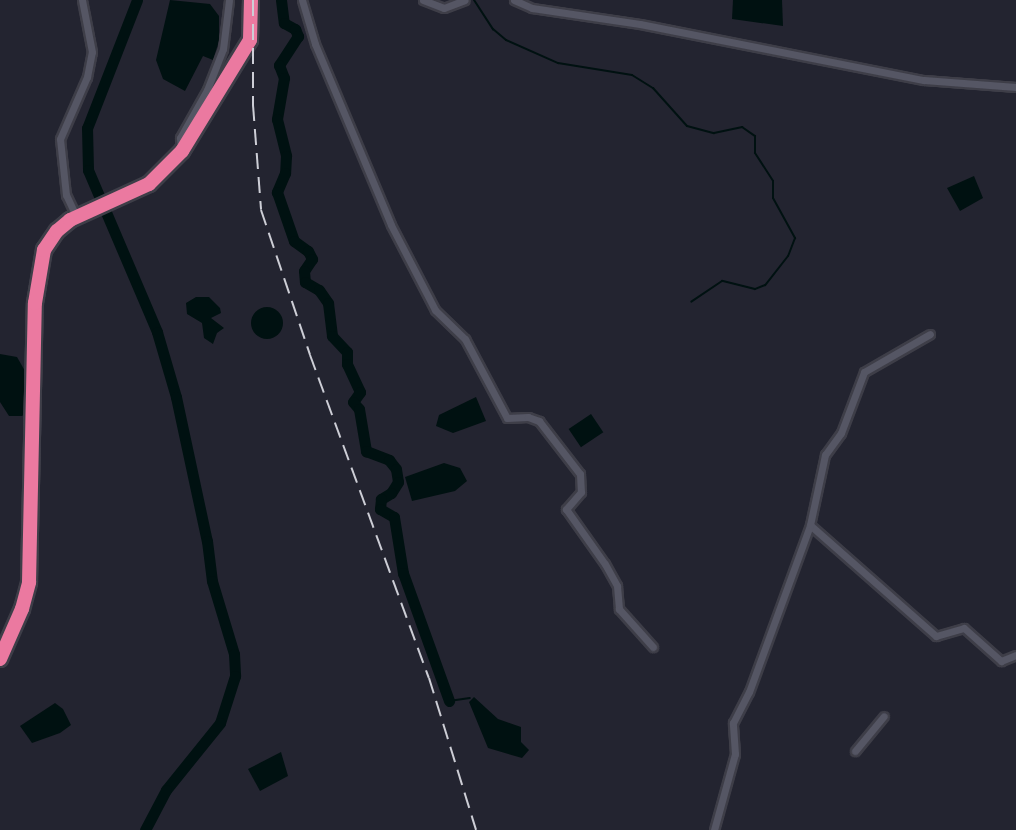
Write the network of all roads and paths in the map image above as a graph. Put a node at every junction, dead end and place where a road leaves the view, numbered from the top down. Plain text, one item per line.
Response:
1 (82, 0) edge
2 (229, 0) edge
3 (251, 0) edge
4 (302, 0) edge
5 (423, 0) edge
6 (465, 0) edge
7 (514, 0) edge
8 (1016, 87) edge
9 (182, 151) junction
10 (80, 214) junction
11 (930, 334) dead end
12 (810, 525) junction
13 (653, 647) dead end
14 (1016, 655) edge
15 (0, 659) edge
16 (884, 716) dead end
17 (855, 751) dead end
18 (714, 830) edge

1 - 10 street
2 - 9 street
3 - 9 highway
4 - 13 street
5 - 6 street
7 - 8 street
9 - 10 highway
10 - 15 highway
11 - 12 street
12 - 14 street
12 - 18 street
16 - 17 street

